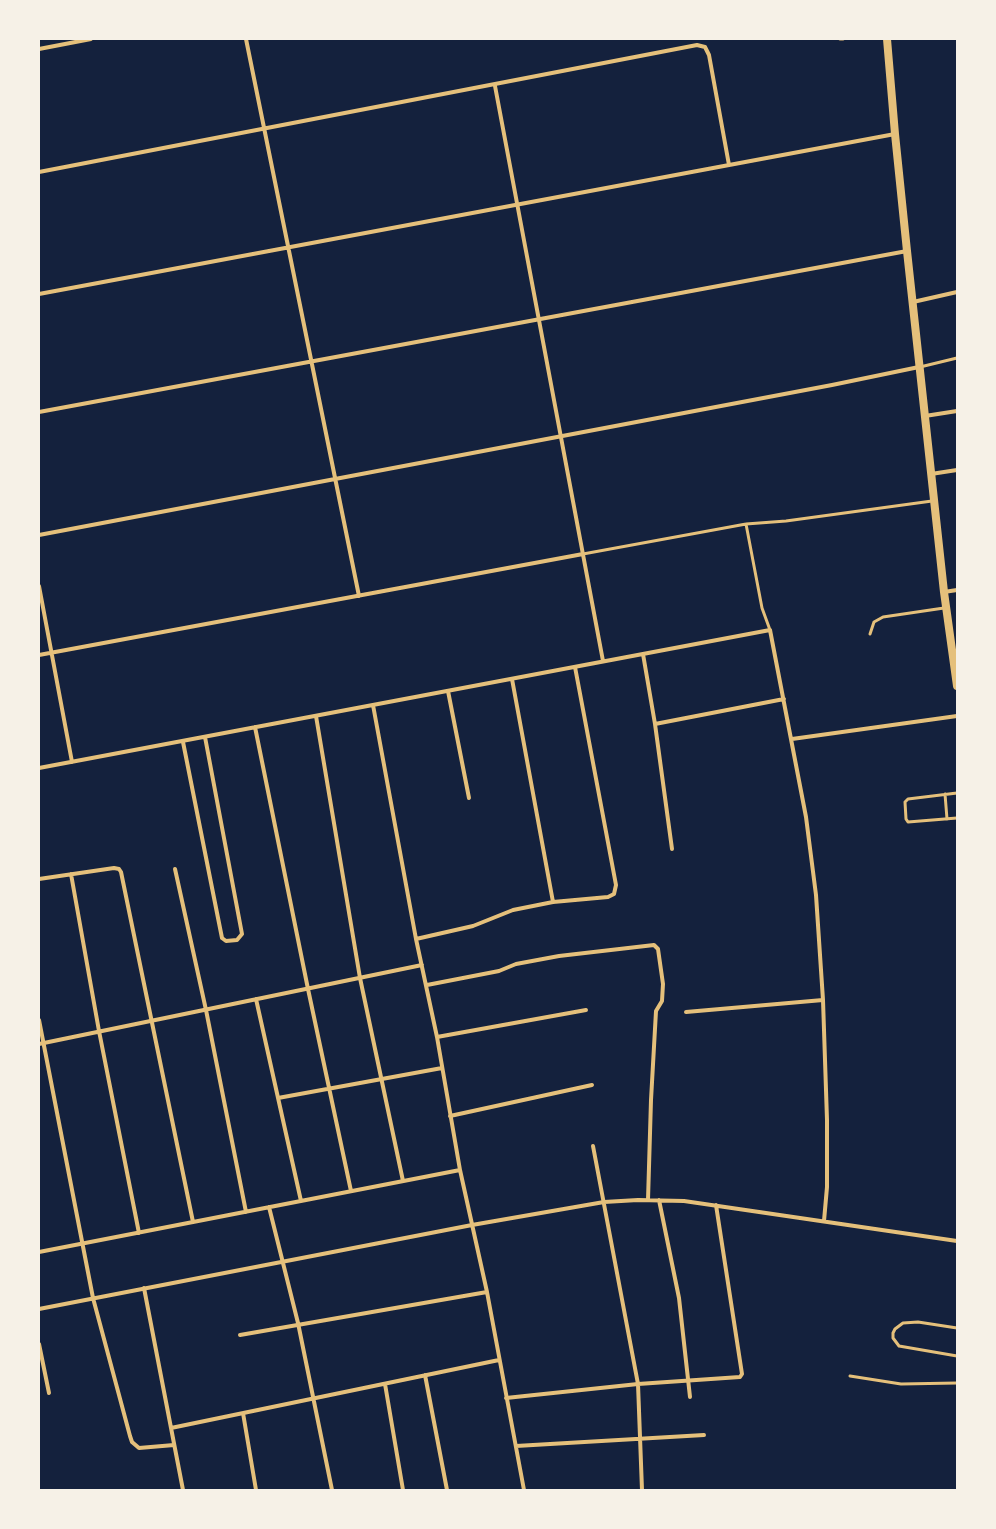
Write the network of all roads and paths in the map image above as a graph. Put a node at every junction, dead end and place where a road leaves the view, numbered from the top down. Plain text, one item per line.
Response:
1 (91, 39) edge
2 (246, 39) edge
3 (843, 39) edge
4 (888, 39) edge
5 (840, 40) edge
6 (39, 49) edge
7 (495, 86) junction
8 (265, 129) junction
9 (895, 134) junction
10 (729, 165) junction
11 (39, 172) edge
12 (517, 205) junction
13 (288, 247) junction
14 (907, 251) junction
15 (957, 292) edge
16 (39, 294) edge
17 (912, 302) junction
18 (539, 319) junction
19 (957, 358) edge
20 (312, 361) junction
21 (920, 367) junction
22 (957, 411) edge
23 (39, 412) edge
24 (925, 416) junction
25 (561, 437) junction
26 (957, 470) edge
27 (931, 474) junction
28 (335, 479) junction
29 (934, 501) junction
30 (746, 524) junction
31 (39, 535) edge
32 (582, 554) junction
33 (39, 586) edge
34 (957, 590) edge
35 (944, 592) junction
36 (359, 596) junction
37 (946, 608) junction
38 (770, 630) junction
39 (870, 634) dead end
40 (52, 653) junction
41 (643, 654) junction
42 (39, 655) edge
43 (603, 661) junction
44 (575, 667) junction
45 (512, 678) junction
46 (957, 686) edge
47 (448, 691) junction
48 (784, 699) junction
49 (373, 705) junction
50 (316, 716) junction
51 (957, 716) edge
52 (655, 724) junction
53 (254, 727) junction
54 (205, 737) junction
55 (792, 739) junction
56 (183, 742) junction
57 (72, 762) junction
58 (39, 768) edge
59 (957, 793) edge
60 (945, 794) junction
61 (469, 798) dead end
62 (957, 818) edge
63 (947, 819) junction
64 (672, 849) dead end
65 (175, 869) dead end
66 (70, 874) junction
67 (39, 879) edge
68 (553, 902) junction
69 (416, 939) junction
70 (422, 965) junction
71 (360, 978) junction
72 (427, 985) junction
73 (308, 989) junction
74 (256, 999) junction
75 (823, 1000) junction
76 (206, 1010) junction
77 (586, 1010) dead end
78 (686, 1012) dead end
79 (39, 1020) edge
80 (152, 1021) junction
81 (99, 1032) junction
82 (437, 1037) junction
83 (41, 1043) edge
84 (442, 1068) junction
85 (381, 1079) junction
86 (592, 1085) dead end
87 (329, 1089) junction
88 (278, 1098) junction
89 (450, 1116) junction
90 (593, 1146) dead end
91 (460, 1170) junction
92 (403, 1181) junction
93 (352, 1191) junction
94 (648, 1200) junction
95 (659, 1200) junction
96 (301, 1201) junction
97 (604, 1202) junction
98 (716, 1205) junction
99 (269, 1207) junction
100 (246, 1212) junction
101 (824, 1221) junction
102 (193, 1222) junction
103 (472, 1225) junction
104 (139, 1233) junction
105 (957, 1241) edge
106 (82, 1244) junction
107 (39, 1252) edge
108 (284, 1262) junction
109 (144, 1288) junction
110 (487, 1292) junction
111 (93, 1298) junction
112 (39, 1309) edge
113 (298, 1323) junction
114 (957, 1328) edge
115 (240, 1334) dead end
116 (39, 1344) edge
117 (957, 1356) edge
118 (499, 1360) junction
119 (425, 1376) junction
120 (850, 1376) dead end
121 (688, 1382) junction
122 (385, 1384) junction
123 (638, 1384) junction
124 (957, 1384) edge
125 (49, 1393) dead end
126 (690, 1397) dead end
127 (506, 1398) junction
128 (313, 1399) junction
129 (243, 1413) junction
130 (171, 1428) junction
131 (704, 1434) dead end
132 (640, 1438) junction
133 (174, 1445) junction
134 (516, 1446) junction
135 (183, 1490) edge
136 (256, 1490) edge
137 (332, 1490) edge
138 (403, 1490) edge
139 (447, 1490) edge
140 (524, 1490) edge
141 (642, 1490) edge

1 - 6 street
2 - 8 street
3 - 5 lane
4 - 9 main road
7 - 8 street
7 - 10 street
7 - 12 street
8 - 11 street
8 - 13 street
9 - 10 street
9 - 14 main road
10 - 12 street
12 - 13 street
12 - 18 street
13 - 16 street
13 - 20 street
14 - 17 main road
14 - 18 street
15 - 17 street
17 - 21 main road
18 - 20 street
18 - 25 street
19 - 21 lane
20 - 23 street
20 - 28 street
21 - 24 main road
21 - 25 street
22 - 24 street
24 - 27 main road
25 - 28 street
25 - 32 street
26 - 27 street
27 - 29 main road
28 - 31 street
28 - 36 street
29 - 30 lane
29 - 35 main road
30 - 32 lane
30 - 38 lane
32 - 36 street
32 - 43 street
33 - 40 street
34 - 35 street
35 - 37 main road
36 - 40 street
37 - 39 lane
37 - 46 main road
38 - 41 street
38 - 48 street
40 - 42 street
40 - 57 street
41 - 43 street
41 - 52 street
43 - 44 street
44 - 45 street
44 - 68 street
45 - 47 street
45 - 68 street
47 - 49 street
47 - 61 street
48 - 52 street
48 - 55 street
49 - 50 street
49 - 69 street
50 - 53 street
50 - 71 street
51 - 55 street
52 - 64 street
53 - 54 street
53 - 73 street
54 - 56 street
54 - 56 street
55 - 75 street
56 - 57 street
57 - 58 street
59 - 60 lane
60 - 63 lane
60 - 63 lane
62 - 63 lane
65 - 76 street
66 - 67 street
66 - 80 street
66 - 81 street
68 - 69 street
69 - 70 street
70 - 71 street
70 - 72 street
71 - 73 street
71 - 85 street
72 - 82 street
72 - 94 street
73 - 74 street
73 - 87 street
74 - 76 street
74 - 88 street
75 - 78 street
75 - 101 street
76 - 80 street
76 - 100 street
77 - 82 street
79 - 83 street
80 - 81 street
80 - 102 street
81 - 83 street
81 - 104 street
82 - 84 street
83 - 106 street
84 - 85 street
84 - 89 street
85 - 87 street
85 - 92 street
86 - 89 street
87 - 88 street
87 - 93 street
88 - 96 street
89 - 91 street
90 - 97 street
91 - 92 street
91 - 103 street
92 - 93 street
93 - 96 street
94 - 95 street
94 - 97 street
95 - 98 street
95 - 121 street
96 - 99 street
97 - 103 street
97 - 123 street
98 - 101 street
98 - 121 street
99 - 100 street
99 - 108 street
100 - 102 street
101 - 105 street
102 - 104 street
103 - 108 street
103 - 110 street
104 - 106 street
106 - 107 street
106 - 111 street
108 - 109 street
108 - 113 street
109 - 111 street
109 - 130 street
110 - 113 street
110 - 118 street
111 - 112 street
111 - 133 street
113 - 115 street
113 - 128 street
114 - 117 lane
116 - 125 street
118 - 119 street
118 - 127 street
119 - 122 street
119 - 139 street
120 - 124 lane
121 - 123 street
121 - 126 street
122 - 128 street
122 - 138 street
123 - 127 street
123 - 132 street
127 - 134 street
128 - 129 street
128 - 137 street
129 - 130 street
129 - 136 street
130 - 133 street
131 - 132 street
132 - 134 street
132 - 141 street
133 - 135 street
134 - 140 street

